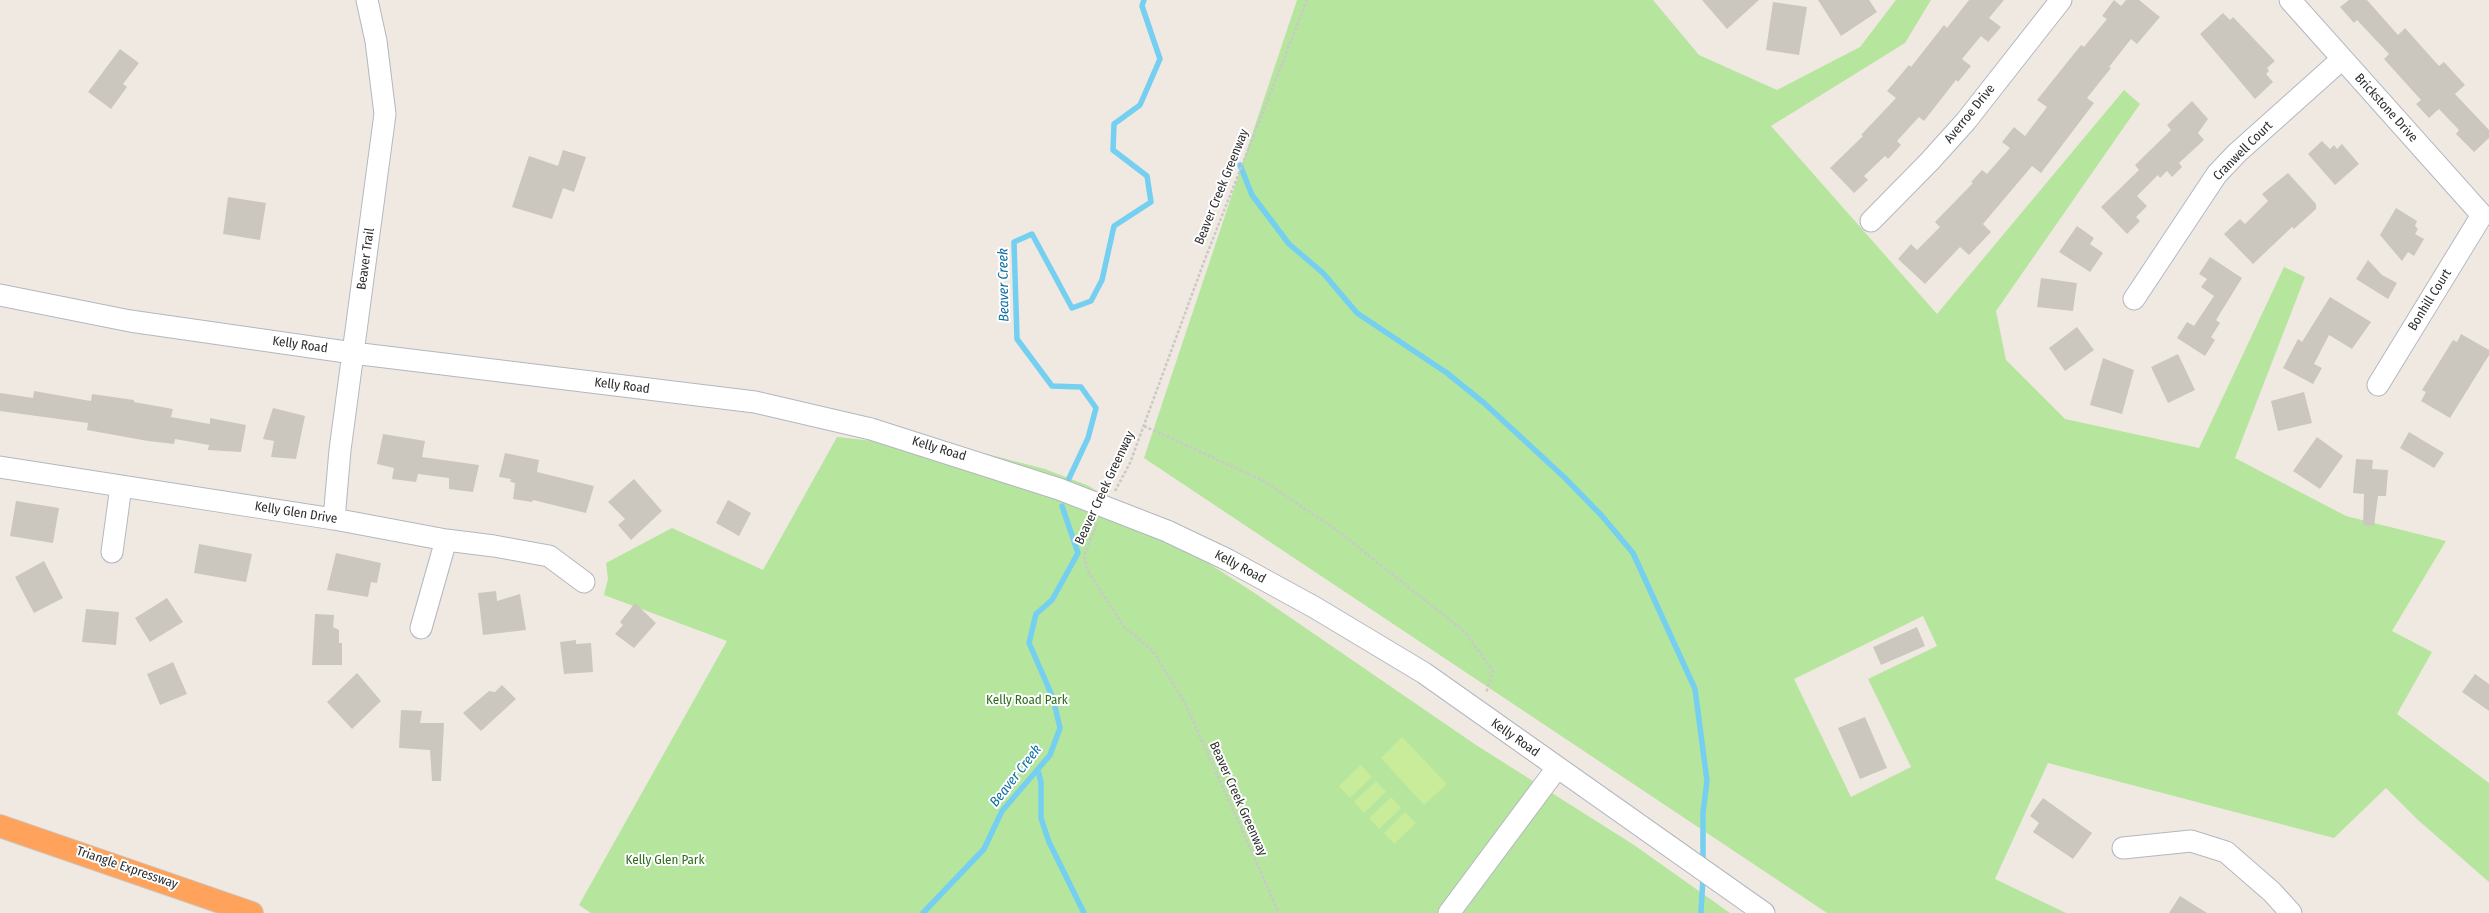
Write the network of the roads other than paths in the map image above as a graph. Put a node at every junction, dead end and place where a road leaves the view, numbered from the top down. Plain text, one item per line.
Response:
1 (367, 0) edge
2 (2061, 0) edge
3 (2290, 0) edge
4 (2342, 59) junction
5 (2482, 215) joint
6 (1871, 221) dead end
7 (0, 295) edge
8 (2134, 299) dead end
9 (353, 353) junction
10 (2378, 385) dead end
11 (0, 467) edge
12 (121, 486) junction
13 (334, 518) junction
14 (446, 540) junction
15 (112, 552) dead end
16 (584, 582) dead end
17 (421, 628) dead end
18 (1557, 768) junction
19 (0, 826) edge
20 (2123, 848) dead end
21 (252, 913) edge
22 (1449, 913) edge
23 (1764, 913) edge
24 (2291, 913) edge

1 - 9 street, Beaver Trail
2 - 6 street, Averroe Drive
3 - 4 street, Brickstone Drive
4 - 5 street, Brickstone Drive
4 - 8 street, Cranwell Court
5 - 10 street, Bonhill Court
7 - 9 street, Kelly Road
9 - 13 street, Beaver Trail
9 - 18 street, Kelly Road, bridge
11 - 12 street, Kelly Glen Drive
12 - 13 street, Kelly Glen Drive
12 - 15 street
13 - 14 street, Kelly Glen Drive
14 - 16 street, Kelly Glen Drive
14 - 17 street
18 - 22 street
18 - 23 street, Kelly Road
19 - 21 highway, Triangle Expressway
20 - 24 street

